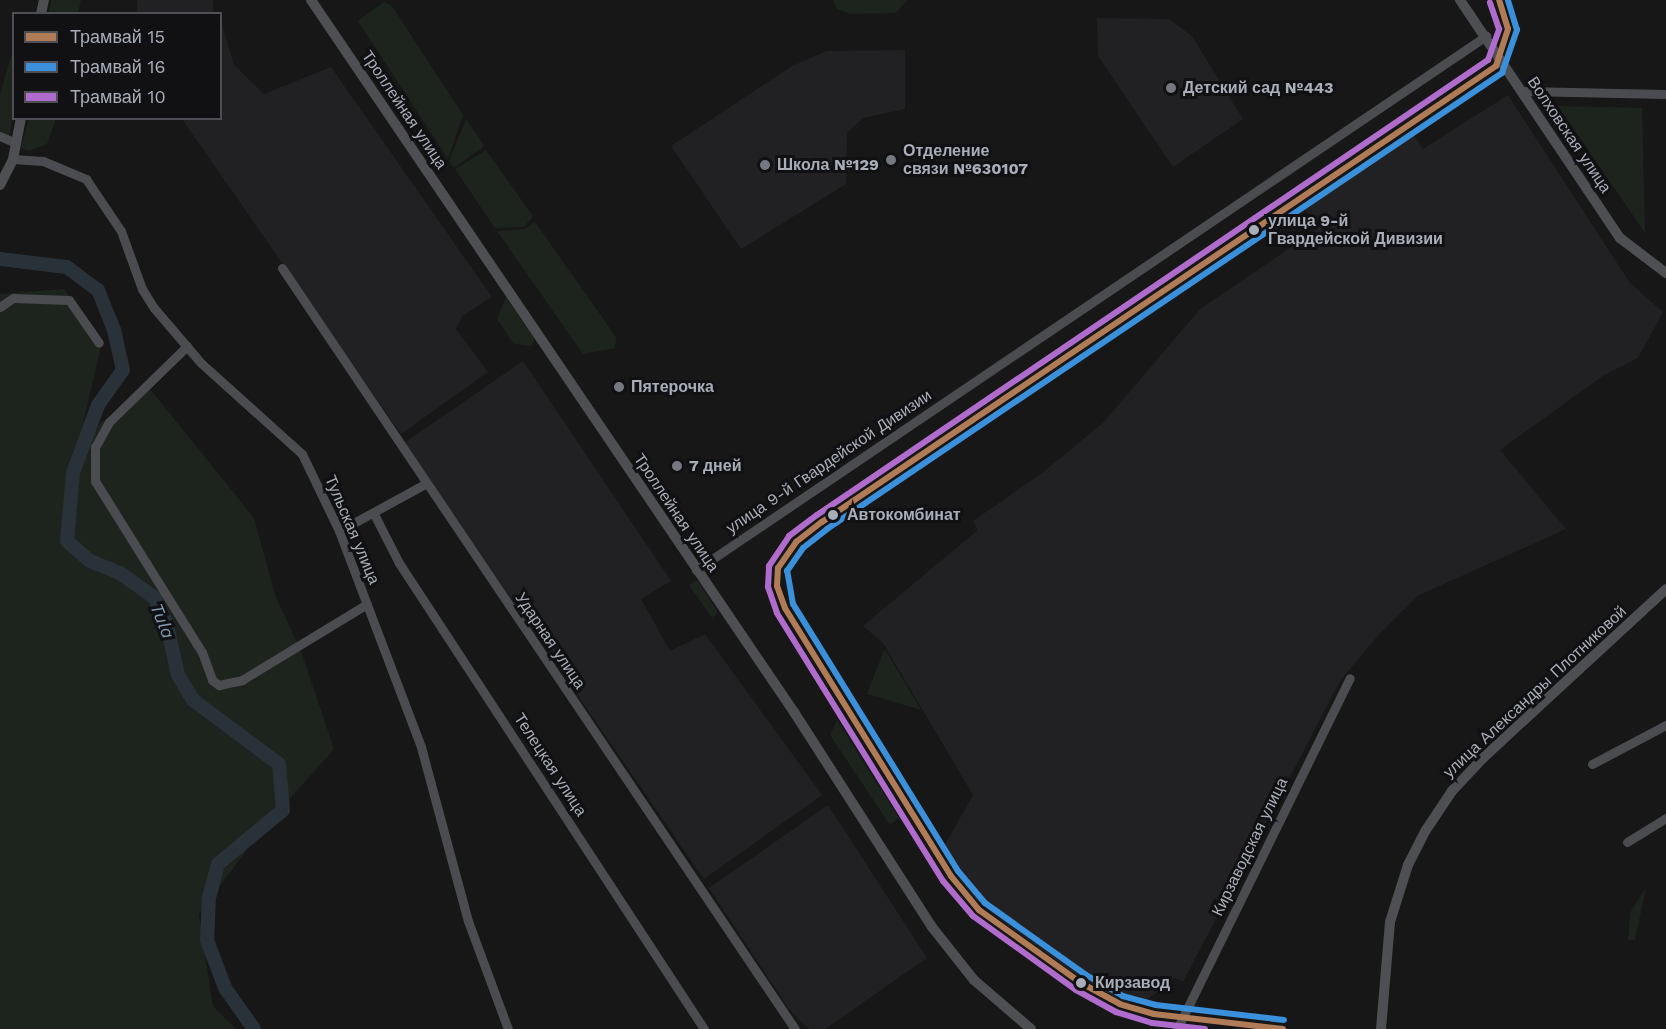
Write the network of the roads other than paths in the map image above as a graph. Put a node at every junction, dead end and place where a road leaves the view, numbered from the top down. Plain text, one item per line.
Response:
1 (311, 0) edge
2 (1460, 0) edge
3 (1486, 36) junction
4 (1521, 91) junction
5 (1666, 94) edge
6 (21, 120) edge
7 (0, 136) edge
8 (16, 143) junction
9 (13, 159) junction
10 (0, 185) edge
11 (282, 268) dead end
12 (1666, 273) edge
13 (0, 307) edge
14 (99, 343) dead end
15 (187, 346) junction
16 (426, 484) junction
17 (375, 516) junction
18 (339, 531) junction
19 (696, 570) junction
20 (1666, 589) edge
21 (367, 604) junction
22 (1350, 678) dead end
23 (1666, 725) edge
24 (1593, 764) dead end
25 (1666, 818) edge
26 (1628, 842) dead end
27 (508, 1029) edge
28 (704, 1029) edge
29 (795, 1029) edge
30 (1031, 1029) edge
31 (1177, 1029) edge
32 (1381, 1029) edge

1 - 19 main road, Троллейная улица
2 - 3 main road, Волховская улица
3 - 4 main road, Волховская улица
3 - 19 street, улица 9-й Гвардейской Дивизии
4 - 5 street
4 - 12 main road, Волховская улица
6 - 8 main road
7 - 8 street
8 - 9 main road
9 - 10 main road
9 - 15 street, Тульская улица
11 - 16 street, Ударная улица
13 - 14 street
15 - 18 street, Тульская улица
15 - 21 street
16 - 17 street
16 - 29 street, Ударная улица
17 - 18 street
17 - 28 street, Телецкая улица
18 - 21 street, Тульская улица
19 - 30 main road, Троллейная улица
20 - 32 main road, улица Александры Плотниковой
21 - 27 street, Тульская улица
22 - 31 street, Кирзаводская улица
23 - 24 street
25 - 26 street

